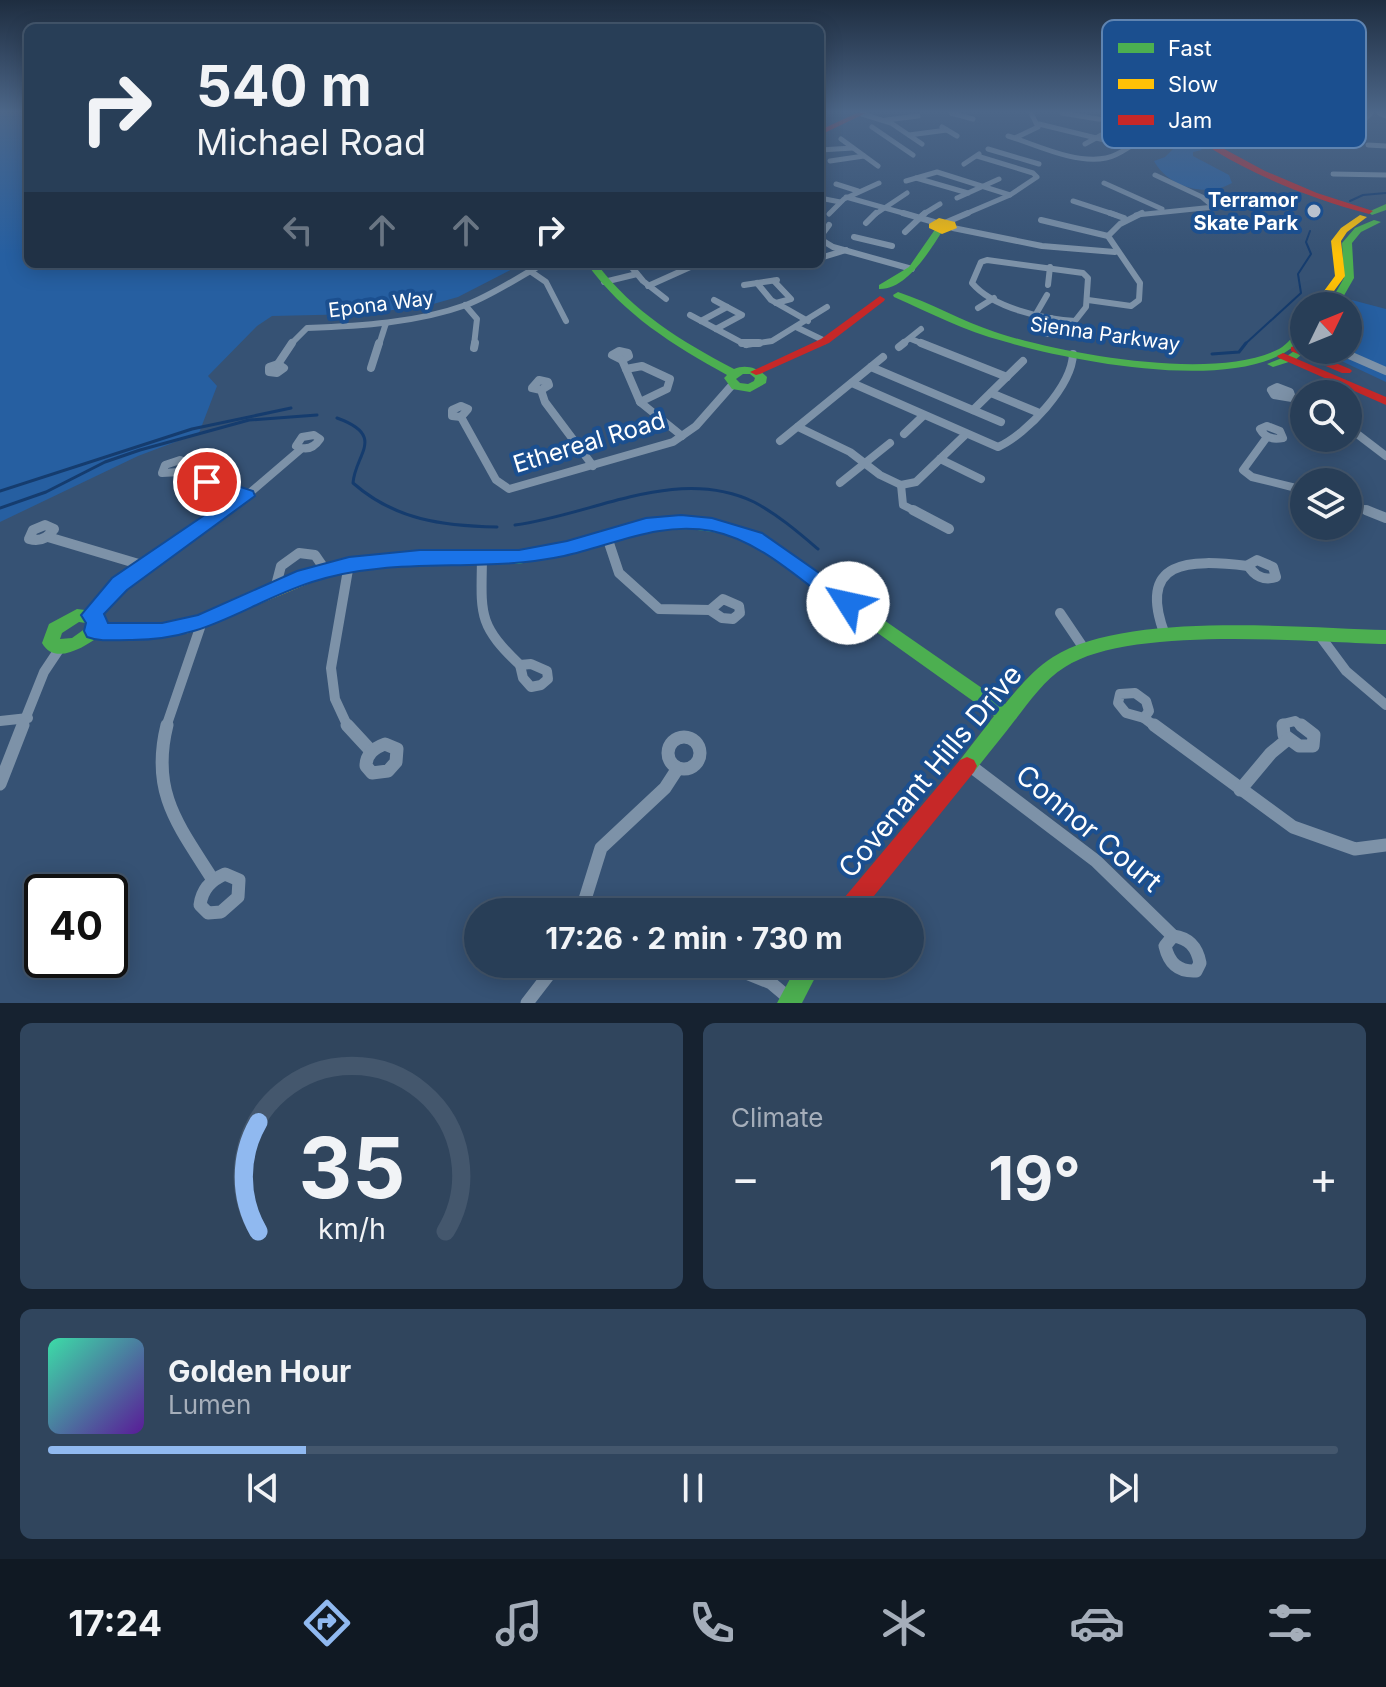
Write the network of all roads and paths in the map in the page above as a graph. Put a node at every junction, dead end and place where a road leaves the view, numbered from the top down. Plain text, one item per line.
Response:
1 (838, 160) edge
2 (869, 160) edge
3 (971, 160) edge
4 (990, 160) edge
5 (1025, 160) edge
6 (1048, 160) dead end
7 (1227, 160) edge
8 (1234, 160) edge
9 (830, 161) dead end
10 (964, 164) dead end
11 (1039, 164) junction
12 (878, 166) dead end
13 (1017, 168) junction
14 (953, 171) dead end
15 (1030, 172) junction
16 (1333, 174) dead end
17 (946, 175) junction
18 (1155, 175) dead end
19 (1386, 175) edge
20 (916, 178) junction
21 (906, 181) dead end
22 (879, 183) dead end
23 (1104, 183) dead end
24 (836, 184) dead end
25 (983, 187) junction
26 (858, 191) junction
27 (907, 193) dead end
28 (968, 193) junction
29 (1010, 195) junction
30 (824, 198) edge
31 (957, 198) dead end
32 (843, 200) junction
33 (1073, 201) dead end
34 (940, 204) dead end
35 (882, 207) junction
36 (1162, 209) junction
37 (829, 214) dead end
38 (1375, 215) edge
39 (919, 217) junction
40 (1124, 218) junction
41 (1041, 220) dead end
42 (866, 223) dead end
43 (943, 226) junction
44 (905, 232) dead end
45 (1108, 236) junction
46 (854, 237) dead end
47 (897, 239) dead end
48 (824, 240) edge
49 (892, 246) junction
50 (846, 250) junction
51 (1002, 250) dead end
52 (1115, 252) junction
53 (824, 257) edge
54 (1067, 259) dead end
55 (881, 260) junction
56 (1002, 262) junction
57 (1050, 267) junction
58 (536, 268) edge
59 (594, 268) edge
60 (632, 268) edge
61 (694, 268) edge
62 (1067, 269) junction
63 (530, 271) junction
64 (909, 272) junction
65 (636, 273) junction
66 (602, 280) junction
67 (757, 283) junction
68 (744, 285) dead end
69 (1048, 285) dead end
70 (648, 286) junction
71 (1328, 292) edge
72 (1341, 292) edge
73 (887, 295) junction
74 (1047, 295) dead end
75 (994, 298) junction
76 (666, 299) dead end
77 (714, 300) dead end
78 (1088, 300) junction
79 (776, 303) junction
80 (465, 305) junction
81 (727, 307) junction
82 (827, 307) dead end
83 (978, 308) dead end
84 (1036, 314) junction
85 (690, 315) dead end
86 (1051, 318) junction
87 (566, 321) dead end
88 (701, 321) junction
89 (808, 321) junction
90 (386, 323) junction
91 (796, 327) junction
92 (716, 329) junction
93 (921, 329) dead end
94 (1047, 334) dead end
95 (911, 339) junction
96 (825, 341) junction
97 (899, 347) dead end
98 (474, 348) dead end
99 (1290, 352) edge
100 (883, 357) dead end
101 (1073, 357) junction
102 (622, 360) dead end
103 (1023, 361) dead end
104 (1362, 361) edge
105 (278, 364) dead end
106 (1320, 364) edge
107 (871, 367) junction
108 (371, 368) dead end
109 (626, 369) junction
110 (1386, 371) edge
111 (1007, 377) junction
112 (736, 381) junction
113 (852, 383) junction
114 (541, 390) dead end
115 (991, 393) junction
116 (1385, 396) edge
117 (640, 402) junction
118 (973, 410) junction
119 (1037, 412) junction
120 (923, 416) junction
121 (461, 417) dead end
122 (1001, 422) dead end
123 (798, 427) junction
124 (904, 434) dead end
125 (965, 435) junction
126 (682, 436) junction
127 (1267, 437) dead end
128 (1362, 438) edge
129 (780, 441) dead end
130 (890, 443) dead end
131 (301, 449) dead end
132 (1386, 456) edge
133 (940, 459) junction
134 (865, 462) junction
135 (593, 466) junction
136 (183, 470) dead end
137 (981, 479) dead end
138 (840, 483) dead end
139 (901, 485) junction
140 (1290, 486) edge
141 (246, 496) junction
142 (1362, 509) edge
143 (1386, 518) edge
144 (949, 529) dead end
145 (48, 537) dead end
146 (607, 537) junction
147 (482, 559) junction
148 (349, 564) junction
149 (142, 565) junction
150 (1248, 566) dead end
151 (326, 571) junction
152 (275, 589) junction
153 (710, 610) dead end
154 (1060, 613) dead end
155 (91, 615) junction
156 (202, 622) junction
157 (94, 631) junction
158 (1165, 635) junction
159 (1320, 636) junction
160 (1386, 637) edge
161 (60, 648) junction
162 (1085, 650) junction
163 (520, 665) dead end
164 (1386, 705) edge
165 (1008, 716) junction
166 (28, 718) junction
167 (1144, 718) dead end
168 (0, 721) edge
169 (1288, 739) dead end
170 (371, 751) dead end
171 (968, 764) junction
172 (678, 768) dead end
173 (0, 784) edge
174 (1240, 790) junction
175 (1386, 845) edge
176 (213, 880) dead end
177 (585, 898) edge
178 (858, 898) edge
179 (1173, 936) dead end
180 (546, 978) edge
181 (759, 978) edge
182 (803, 978) edge
183 (790, 1001) edge
184 (527, 1003) edge

1 - 9 street
2 - 12 street
3 - 10 street
4 - 13 street
5 - 11 street
6 - 11 street
7 - 38 street
8 - 38 street
11 - 15 street
13 - 15 street
13 - 25 street
14 - 17 street
15 - 29 street
16 - 19 street
17 - 20 street
17 - 25 street
18 - 36 street
20 - 21 street
20 - 28 street
22 - 26 street
23 - 36 street
24 - 26 street
25 - 28 street
25 - 29 street
26 - 32 street
27 - 35 street
28 - 31 street
29 - 43 street
30 - 32 street
32 - 35 street
32 - 37 street
33 - 40 street
34 - 39 street
35 - 39 street
35 - 42 street
36 - 40 street
38 - 71 street
38 - 72 street
39 - 43 street
39 - 44 street
40 - 45 street
41 - 45 street
43 - 52 street
43 - 64 street
45 - 52 street
46 - 49 street
47 - 49 street
48 - 50 street
49 - 55 street
50 - 53 street
50 - 55 street
51 - 56 street
52 - 78 street
54 - 62 street
55 - 64 street
56 - 57 street
56 - 75 street
57 - 62 street
57 - 69 street
58 - 63 street, Epona Way
59 - 66 street
60 - 65 street
61 - 70 street
62 - 78 street
63 - 80 street, Epona Way
63 - 87 street
64 - 73 street
65 - 66 street
65 - 70 street
66 - 112 street
67 - 68 street
67 - 79 street
67 - 79 street
70 - 76 street
73 - 96 street
73 - 101 street, Sienna Parkway
74 - 84 street
75 - 83 street
75 - 84 street
77 - 81 street
78 - 86 street
79 - 89 street
80 - 90 street, Epona Way
80 - 98 street
81 - 88 street
81 - 92 street
82 - 89 street
84 - 86 street
85 - 88 street
86 - 94 street
88 - 92 street
89 - 91 street
90 - 105 street, Epona Way
90 - 108 street
91 - 92 street
91 - 96 street
93 - 95 street
95 - 97 street
95 - 111 street
96 - 112 street
99 - 101 street, Sienna Parkway
100 - 107 street
101 - 119 street
102 - 109 street
103 - 111 street
104 - 110 street
106 - 116 street
107 - 113 street
107 - 118 street
109 - 117 street
109 - 117 street
111 - 115 street
112 - 126 street, Ethereal Road
113 - 120 street
113 - 123 street
114 - 135 street
115 - 118 street
115 - 119 street
117 - 126 street
118 - 122 street
119 - 125 street
120 - 124 street
120 - 125 street
121 - 135 street, Ethereal Road
123 - 129 street
123 - 134 street
125 - 133 street
126 - 135 street, Ethereal Road
127 - 140 street
128 - 132 street
130 - 134 street
131 - 141 street
133 - 137 street
133 - 139 street
134 - 138 street
134 - 139 street
136 - 141 street
139 - 144 street
141 - 149 street
142 - 143 street
145 - 149 street
146 - 147 street
146 - 153 street
146 - 165 street
147 - 148 street
147 - 163 street
148 - 151 street
148 - 170 street
149 - 155 street
150 - 158 street
151 - 152 street
151 - 152 street
152 - 156 street
154 - 162 street
155 - 157 street
155 - 161 street
156 - 157 street
156 - 176 street
157 - 161 street
158 - 159 street, Covenant Hills Drive
158 - 162 street, Covenant Hills Drive
159 - 160 street, Covenant Hills Drive
159 - 164 street
161 - 166 street
162 - 165 street, Covenant Hills Drive
165 - 171 street, Covenant Hills Drive
166 - 168 street
166 - 173 street
167 - 174 street
169 - 174 street
171 - 178 street, Covenant Hills Drive
171 - 179 street, Connor Court
172 - 177 street
174 - 175 street
180 - 184 street
181 - 183 street
182 - 183 street

